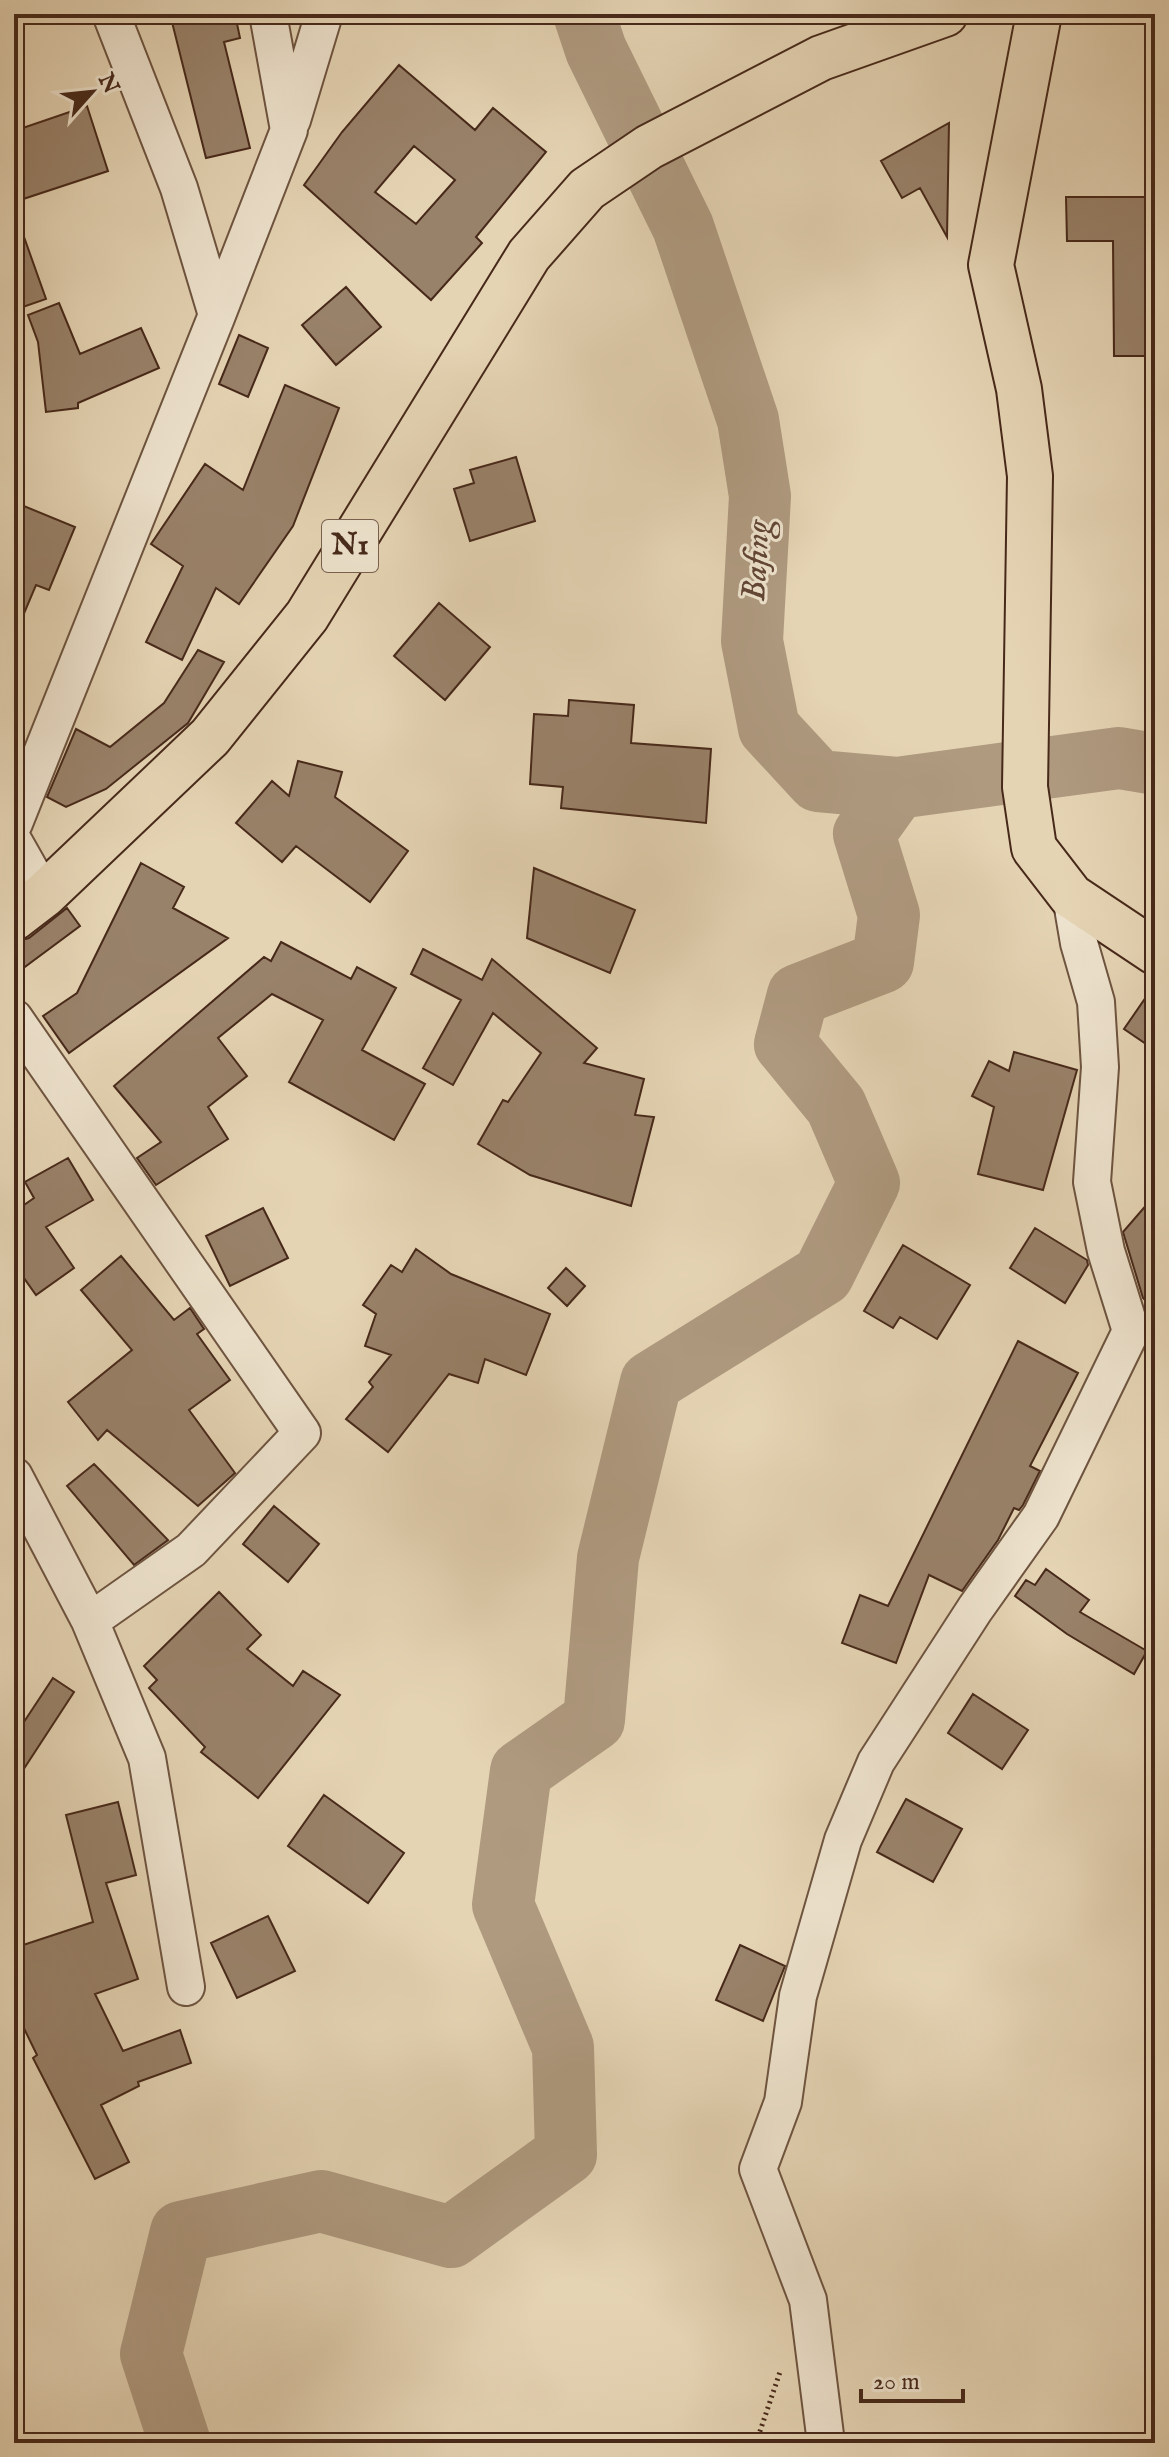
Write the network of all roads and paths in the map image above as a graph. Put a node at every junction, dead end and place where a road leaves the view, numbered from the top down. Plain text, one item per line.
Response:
1 (111, 14) edge
2 (268, 14) edge
3 (324, 14) edge
4 (945, 14) edge
5 (1039, 14) edge
6 (289, 130) junction
7 (217, 315) junction
8 (14, 823) edge
9 (14, 842) edge
10 (1071, 896) junction
11 (29, 907) edge
12 (1155, 952) edge
13 (14, 1018) edge
14 (14, 1476) edge
15 (90, 1621) junction
16 (186, 1987) dead end
17 (826, 2443) edge

1 - 7 street
2 - 6 street
3 - 6 street
4 - 11 main road, N1
5 - 10 main road
6 - 7 street
7 - 8 street
9 - 11 street
10 - 12 main road
10 - 17 street
13 - 15 street
14 - 15 street
15 - 16 street

